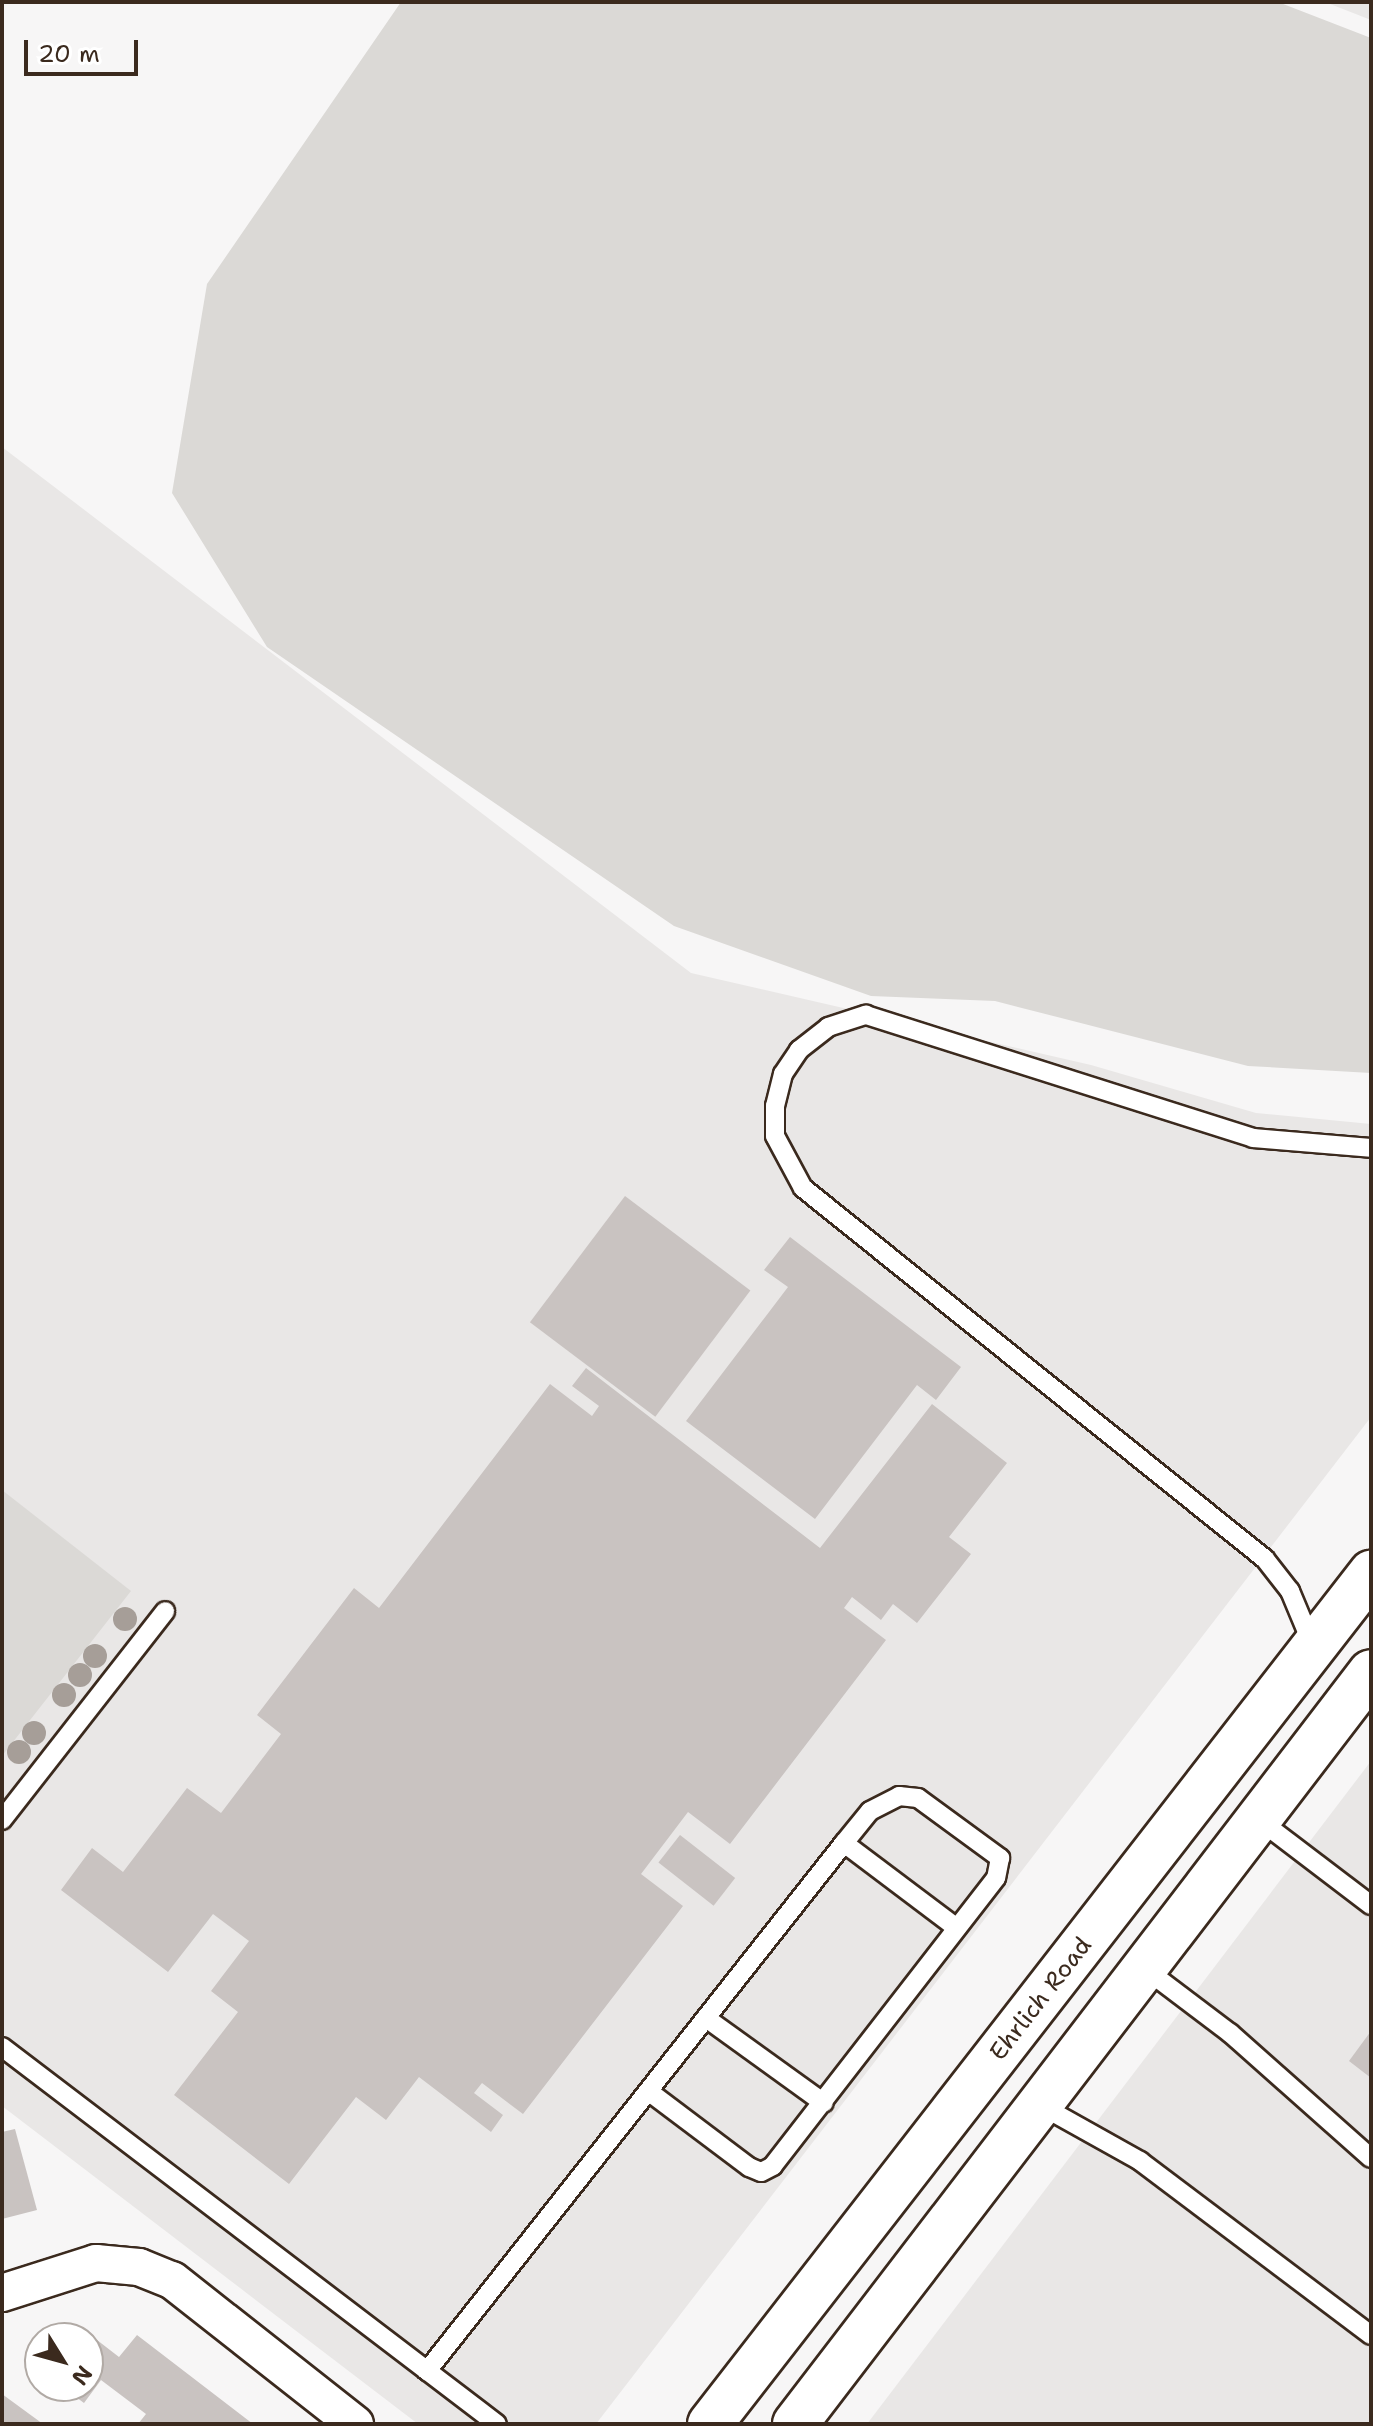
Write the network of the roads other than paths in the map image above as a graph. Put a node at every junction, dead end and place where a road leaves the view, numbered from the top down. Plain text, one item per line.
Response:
1 (1371, 1148) edge
2 (1371, 1573) edge
3 (165, 1611) dead end
4 (1313, 1648) junction
5 (1371, 1672) edge
6 (1255, 1818) junction
7 (2, 1820) edge
8 (844, 1843) junction
9 (1371, 1905) edge
10 (957, 1928) junction
11 (1142, 1966) junction
12 (706, 2018) junction
13 (2, 2047) edge
14 (648, 2091) junction
15 (824, 2103) junction
16 (1038, 2103) junction
17 (1371, 2158) edge
18 (2, 2293) edge
19 (1371, 2335) edge
20 (427, 2371) junction
21 (355, 2424) edge
22 (497, 2424) edge
23 (710, 2424) edge
24 (795, 2424) edge

1 - 4 lane
2 - 4 main road, Ehrlich Road
3 - 7 lane
4 - 23 main road, Ehrlich Road
5 - 6 main road
6 - 9 lane
6 - 11 main road
8 - 10 lane
8 - 10 lane
8 - 12 lane
10 - 15 lane
11 - 16 main road
11 - 17 lane
12 - 14 lane
12 - 15 lane
13 - 20 lane
14 - 15 lane
14 - 20 lane
16 - 19 lane
16 - 24 main road
18 - 21 street
20 - 22 lane

